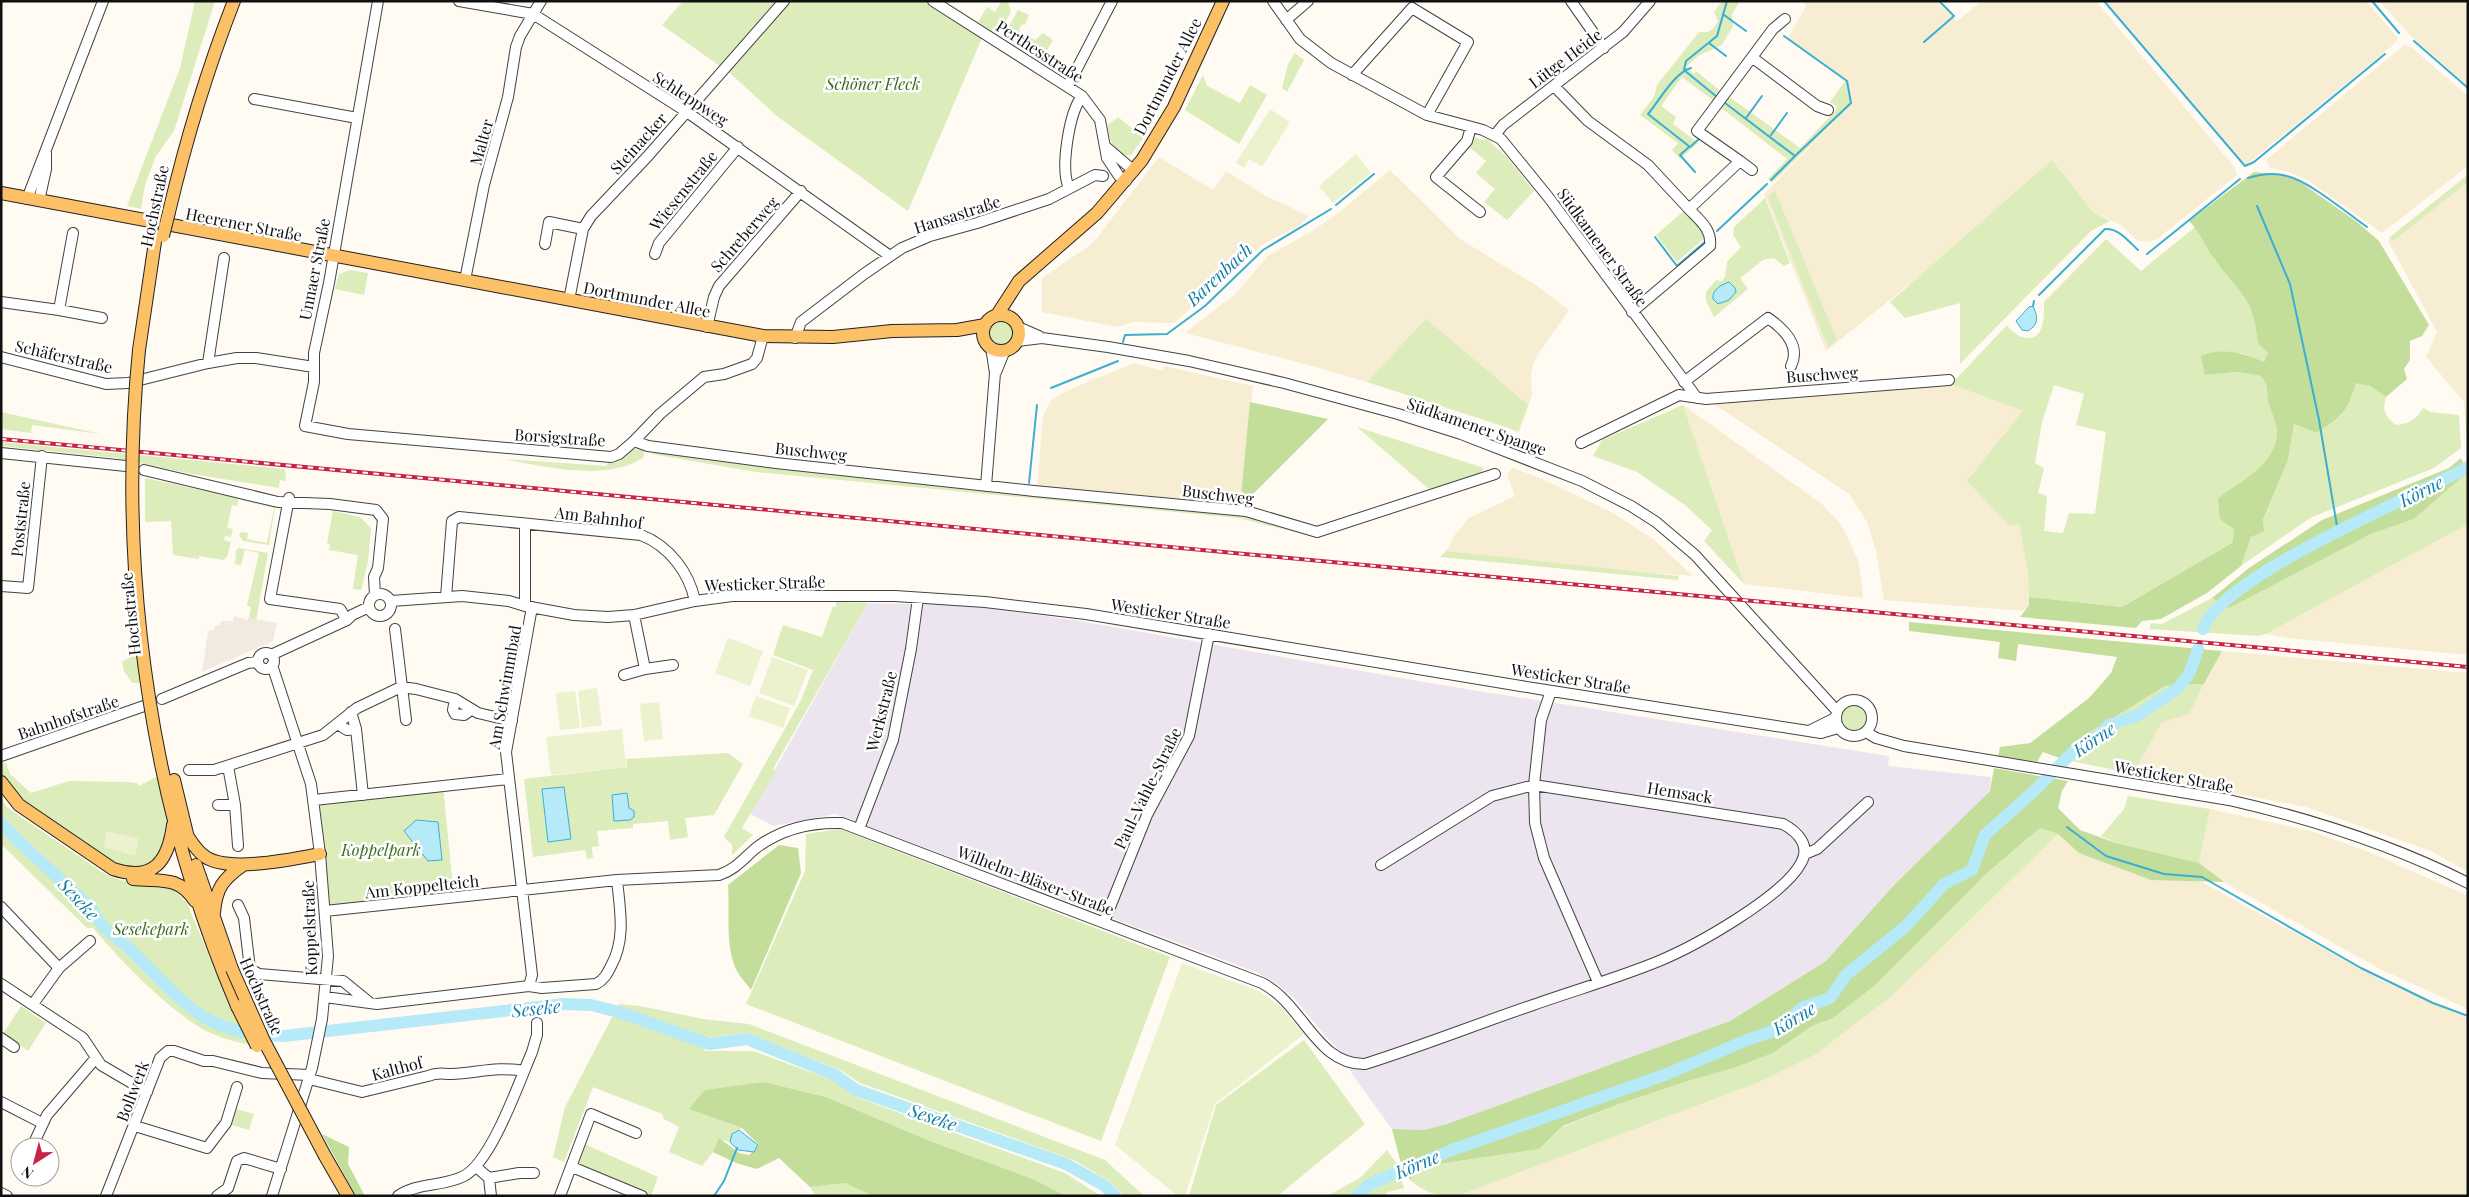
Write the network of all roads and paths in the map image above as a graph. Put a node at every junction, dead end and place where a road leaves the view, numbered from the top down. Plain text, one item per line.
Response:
1 (103, 1) edge
2 (225, 1) edge
3 (234, 1) edge
4 (378, 1) edge
5 (459, 1) edge
6 (541, 1) edge
7 (784, 1) edge
8 (933, 1) edge
9 (1112, 1) edge
10 (1223, 1) edge
11 (1272, 1) edge
12 (1308, 1) edge
13 (1571, 1) edge
14 (1650, 1) edge
15 (533, 14) junction
16 (1785, 19) dead end
17 (1286, 20) junction
18 (1604, 48) junction
19 (1752, 58) junction
20 (1352, 75) junction
21 (1068, 86) junction
22 (1554, 86) junction
23 (1082, 96) junction
24 (254, 100) dead end
25 (1828, 110) dead end
26 (687, 112) junction
27 (1427, 115) junction
28 (357, 118) junction
29 (1470, 127) junction
30 (1495, 135) junction
31 (738, 147) junction
32 (1106, 147) junction
33 (1740, 161) junction
34 (1752, 170) dead end
35 (1134, 171) junction
36 (1103, 176) dead end
37 (1126, 181) junction
38 (1069, 188) junction
39 (801, 191) junction
40 (1, 193) edge
41 (33, 200) junction
42 (1689, 209) junction
43 (165, 212) junction
44 (1480, 212) dead end
45 (582, 229) junction
46 (73, 233) dead end
47 (545, 244) dead end
48 (655, 254) dead end
49 (890, 256) junction
50 (333, 257) junction
51 (224, 258) dead end
52 (465, 280) junction
53 (1012, 291) junction
54 (569, 300) junction
55 (1, 302) edge
56 (59, 310) junction
57 (1632, 312) junction
58 (997, 315) junction
59 (102, 318) dead end
60 (1014, 322) junction
61 (707, 327) junction
62 (763, 336) junction
63 (986, 336) junction
64 (795, 338) junction
65 (1042, 338) junction
66 (1017, 341) junction
67 (1005, 350) junction
68 (1, 357) edge
69 (208, 363) junction
70 (1792, 366) dead end
71 (314, 367) junction
72 (995, 373) junction
73 (1949, 380) dead end
74 (1684, 382) junction
75 (1695, 398) junction
76 (305, 426) joint
77 (634, 441) junction
78 (1581, 443) dead end
79 (1, 452) edge
80 (42, 456) junction
81 (126, 466) dead end
82 (144, 470) dead end
83 (1495, 474) dead end
84 (986, 486) junction
85 (289, 500) junction
86 (525, 524) junction
87 (1, 586) edge
88 (378, 594) junction
89 (446, 596) junction
90 (918, 598) junction
91 (695, 601) junction
92 (390, 605) junction
93 (528, 607) junction
94 (371, 610) junction
95 (634, 615) junction
96 (347, 620) junction
97 (395, 629) dead end
98 (1209, 634) junction
99 (258, 662) junction
100 (270, 663) junction
101 (673, 665) dead end
102 (645, 669) junction
103 (624, 675) dead end
104 (401, 688) junction
105 (1539, 689) junction
106 (1551, 691) junction
107 (162, 698) dead end
108 (144, 706) dead end
109 (351, 712) junction
110 (1838, 715) junction
111 (406, 720) dead end
112 (512, 720) junction
113 (1541, 720) junction
114 (339, 725) junction
115 (1868, 728) junction
116 (356, 729) junction
117 (298, 743) junction
118 (1, 756) edge
119 (228, 766) junction
120 (189, 770) dead end
121 (508, 779) junction
122 (1, 782) edge
123 (1534, 784) junction
124 (171, 787) junction
125 (1, 794) edge
126 (363, 795) junction
127 (314, 800) junction
128 (1868, 802) dead end
129 (218, 805) dead end
130 (236, 805) junction
131 (174, 820) junction
132 (859, 829) junction
133 (186, 834) junction
134 (238, 846) dead end
135 (320, 854) junction
136 (1805, 854) junction
137 (244, 865) junction
138 (1381, 865) dead end
139 (617, 880) junction
140 (2468, 883) edge
141 (522, 892) junction
142 (238, 905) dead end
143 (1, 907) edge
144 (201, 909) junction
145 (324, 911) junction
146 (214, 918) junction
147 (1104, 922) junction
148 (90, 940) dead end
149 (218, 949) junction
150 (60, 968) junction
151 (327, 979) junction
152 (1598, 982) junction
153 (1, 984) edge
154 (529, 986) junction
155 (325, 997) junction
156 (370, 1003) junction
157 (33, 1004) junction
158 (537, 1023) dead end
159 (1, 1038) edge
160 (14, 1046) dead end
161 (95, 1059) junction
162 (524, 1071) junction
163 (310, 1077) junction
164 (237, 1087) dead end
165 (147, 1092) junction
166 (1, 1102) edge
167 (42, 1122) junction
168 (134, 1126) junction
169 (636, 1132) dead end
170 (36, 1137) edge
171 (322, 1158) junction
172 (476, 1167) junction
173 (572, 1167) junction
174 (280, 1169) junction
175 (534, 1173) dead end
176 (489, 1178) junction
177 (1, 1193) edge
178 (7, 1196) edge
179 (106, 1196) edge
180 (217, 1196) edge
181 (272, 1196) edge
182 (339, 1196) edge
183 (348, 1196) edge
184 (398, 1196) edge
185 (491, 1196) edge
186 (560, 1196) edge
187 (642, 1196) edge

1 - 41 street
2 - 43 main road, Hochstraße
3 - 43 main road, Hochstraße
4 - 28 street, Unnaer Straße
5 - 15 street, Schleppweg
6 - 15 street
7 - 26 street, Steinacker
8 - 21 street, Perthesstraße
9 - 21 street
10 - 35 main road, Dortmunder Allee
11 - 17 street, Südkamener Straße
12 - 17 street
13 - 18 street
14 - 18 street, Lütge Heide
15 - 26 street, Schleppweg
15 - 52 street, Malter
16 - 19 street
17 - 20 street, Südkamener Straße
18 - 22 street, Lütge Heide
19 - 25 street
19 - 33 street
20 - 27 street, Südkamener Straße
20 - 27 street
21 - 23 street, Perthesstraße
22 - 30 street, Lütge Heide
22 - 42 street
23 - 32 street, Perthesstraße
23 - 38 street
24 - 28 street
26 - 31 street, Schleppweg
26 - 45 street, Steinacker
27 - 29 street, Südkamener Straße
28 - 50 street, Unnaer Straße
29 - 30 street, Südkamener Straße
29 - 44 street
30 - 57 street, Südkamener Straße
31 - 39 street, Schleppweg
31 - 48 street, Wiesenstraße
32 - 35 street
32 - 37 street, Perthesstraße
33 - 34 street
33 - 42 street
35 - 37 main road, Dortmunder Allee
36 - 38 street, Hansastraße
37 - 53 main road, Dortmunder Allee
38 - 49 street, Hansastraße
39 - 49 street, Schleppweg
39 - 61 street, Schreberweg
40 - 41 main road, Heerener Straße
41 - 50 main road, Heerener Straße
42 - 57 street
43 - 124 main road, Hochstraße, bridge
45 - 47 street
45 - 54 street, Steinacker
46 - 56 street
49 - 64 street, Hansastraße
50 - 52 main road, Dortmunder Allee
50 - 71 street, Unnaer Straße
51 - 69 street
52 - 54 main road, Dortmunder Allee
53 - 58 main road, Dortmunder Allee
53 - 60 main road
54 - 61 main road, Dortmunder Allee
55 - 56 street
56 - 59 street
57 - 74 street, Südkamener Straße
58 - 60 main road
58 - 63 main road
60 - 65 street
60 - 66 main road
61 - 62 main road, Dortmunder Allee
62 - 64 main road, Dortmunder Allee
62 - 77 street, Borsigstraße
63 - 64 main road, Dortmunder Allee
63 - 67 main road
63 - 72 street
65 - 66 street
65 - 110 street, Südkamener Spange
66 - 67 main road
67 - 72 street
68 - 69 street, Schäferstraße
69 - 71 street, Schäferstraße
70 - 74 street
71 - 76 street, Unnaer Straße
72 - 84 street
73 - 75 street, Buschweg
74 - 75 street, Südkamener Straße
75 - 78 street, Buschweg
76 - 77 street, Borsigstraße
77 - 84 street, Buschweg
79 - 80 street
80 - 81 street
80 - 87 street, Poststraße
82 - 85 street
83 - 84 street, Buschweg
85 - 88 street
85 - 96 street
86 - 89 street, Am Bahnhof
86 - 91 street, Am Bahnhof
86 - 93 street
88 - 92 street
88 - 94 street
89 - 92 street, Westicker Straße
89 - 93 street, Westicker Straße
90 - 91 street, Westicker Straße
90 - 98 street, Westicker Straße
90 - 132 street, Werkstraße
91 - 95 street, Westicker Straße
92 - 94 street, Westicker Straße
93 - 95 street, Westicker Straße
93 - 112 street, Am Schwimmbad
94 - 96 street, Westicker Straße
95 - 102 street
96 - 100 street, Westicker Straße
97 - 104 street
98 - 105 street, Westicker Straße
98 - 147 street, Paul-Vahle-Straße
99 - 100 street
99 - 100 street, Westicker Straße
99 - 107 street
100 - 117 street, Koppelstraße
101 - 102 street
102 - 103 street
104 - 109 street
104 - 111 street
104 - 112 street
105 - 106 street, Westicker Straße
105 - 113 street
106 - 110 street, Westicker Straße
106 - 113 street
108 - 118 street, Bahnhofstraße
109 - 114 street
109 - 116 street
110 - 115 street
110 - 115 street
112 - 121 street, Am Schwimmbad
113 - 123 street
114 - 116 street
114 - 117 street
115 - 140 street, Westicker Straße
116 - 126 street
117 - 119 street
117 - 127 street, Koppelstraße
119 - 120 street
119 - 130 street
121 - 126 street
121 - 141 street, Am Schwimmbad
122 - 131 main road
123 - 136 street, Hemsack
123 - 138 street, Hemsack
123 - 152 street
124 - 131 main road, Hochstraße
124 - 133 main road, Hochstraße
125 - 144 main road
126 - 127 street
127 - 135 street, Koppelstraße
128 - 136 street
129 - 130 street
130 - 134 street
131 - 144 main road, Hochstraße
132 - 139 street, Wilhelm-Bläser-Straße
132 - 147 street, Wilhelm-Bläser-Straße
133 - 137 main road
133 - 146 main road, Hochstraße
135 - 137 main road
135 - 145 street, Koppelstraße
136 - 152 street
137 - 146 main road
139 - 141 street
139 - 154 street
141 - 145 street, Am Koppelteich
141 - 154 street, Am Schwimmbad
142 - 151 street
143 - 150 street
144 - 149 main road, Hochstraße
145 - 151 street, Koppelstraße
146 - 149 main road, Hochstraße
147 - 152 street, Wilhelm-Bläser-Straße
148 - 150 street
149 - 171 main road, Hochstraße, bridge
150 - 157 street
151 - 155 street, Koppelstraße
151 - 156 street
153 - 157 street
154 - 156 street
155 - 156 street
155 - 163 street, Koppelstraße
157 - 161 street
158 - 162 street
159 - 160 street
161 - 165 street
161 - 167 street
162 - 163 street, Kalthof
162 - 172 street
163 - 165 street, Bollwerk
163 - 174 street, Koppelstraße
164 - 168 street
165 - 168 street, Bollwerk
166 - 167 street
167 - 170 street
168 - 179 street, Bollwerk
169 - 173 street
171 - 182 main road, Hochstraße
171 - 183 main road, Hochstraße
172 - 176 street
172 - 184 street
173 - 186 street
173 - 187 street
174 - 180 street
174 - 181 street, Koppelstraße
175 - 176 street
176 - 185 street
177 - 178 street

